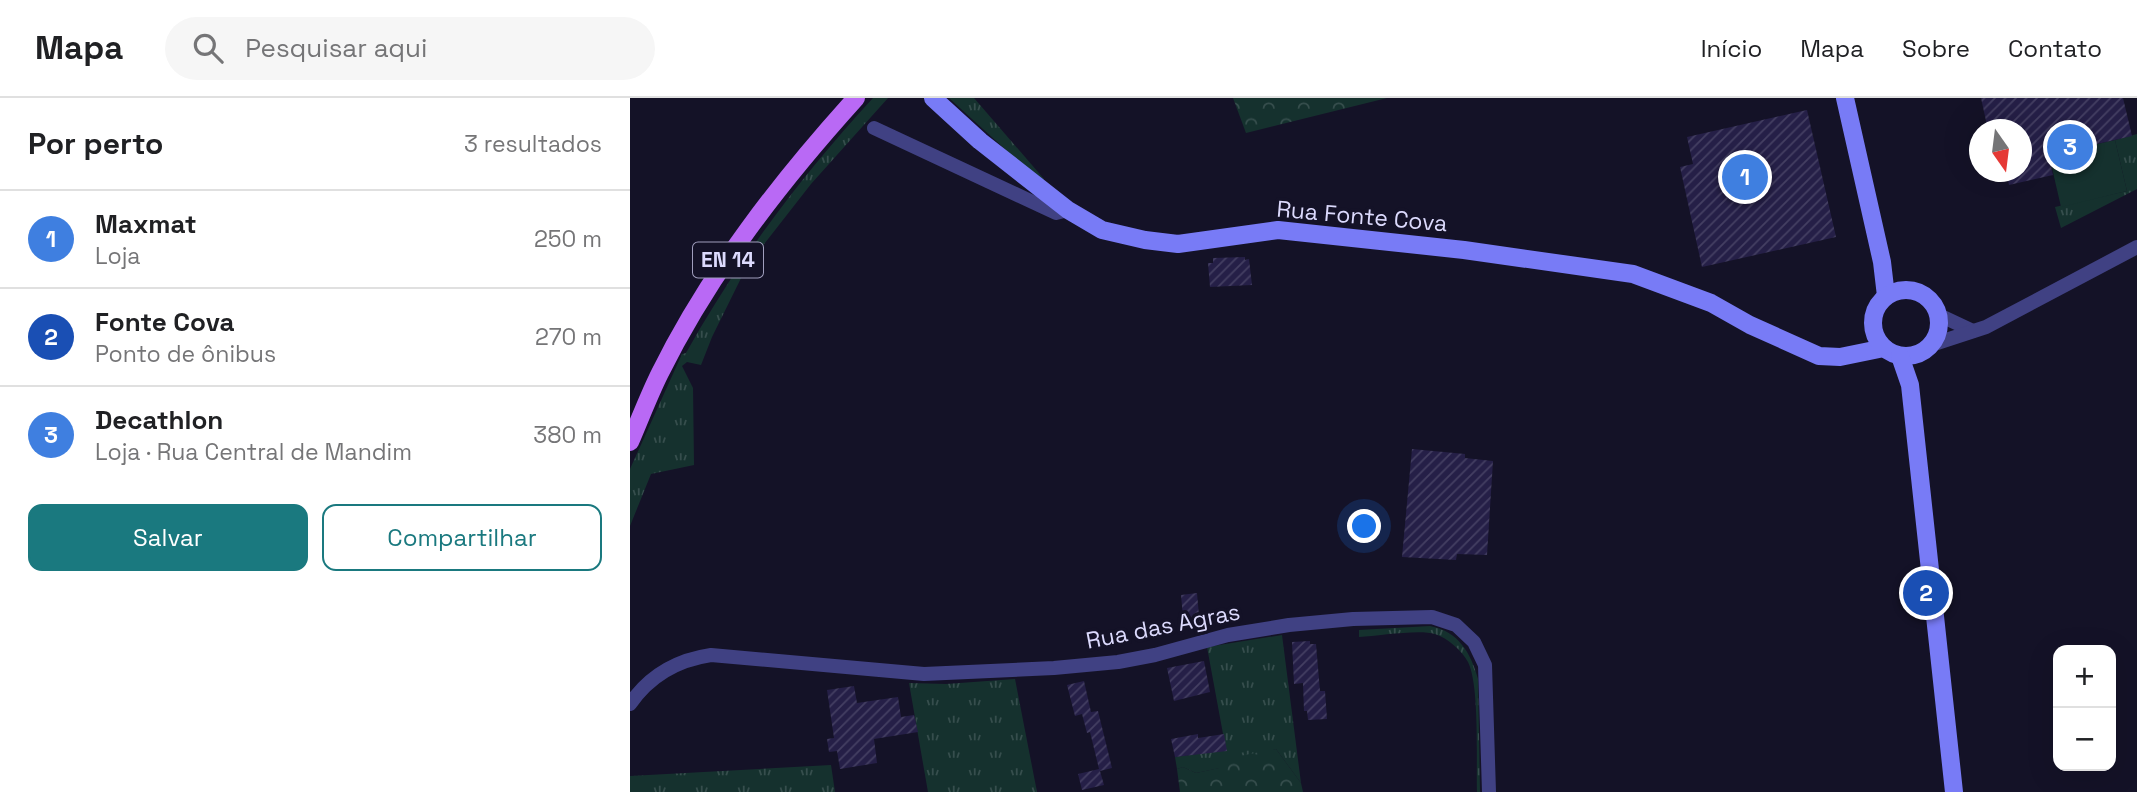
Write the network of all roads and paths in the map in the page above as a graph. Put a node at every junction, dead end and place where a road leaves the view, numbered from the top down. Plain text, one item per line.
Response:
1 (856, 98) edge
2 (933, 98) edge
3 (1846, 98) edge
4 (874, 128) dead end
5 (1068, 209) junction
6 (2137, 247) edge
7 (1882, 262) junction
8 (1908, 290) junction
9 (1886, 296) junction
10 (1939, 315) junction
11 (1873, 329) junction
12 (1973, 331) junction
13 (1927, 349) junction
14 (1852, 352) junction
15 (1892, 352) junction
16 (1910, 384) junction
17 (630, 442) edge
18 (631, 702) edge
19 (1489, 792) edge
20 (1954, 792) edge

1 - 17 main road, EN 14
2 - 5 street
3 - 7 street
4 - 5 street, Rua Fonte Cova
5 - 14 street, Rua Fonte Cova
6 - 12 street
7 - 8 street
7 - 9 street
8 - 9 street
8 - 10 street
9 - 11 street
10 - 12 street
10 - 13 street
11 - 14 street
11 - 15 street
12 - 13 street
13 - 15 street
13 - 16 street
14 - 15 street, Rua Fonte Cova
15 - 16 street
16 - 20 street
18 - 19 street, Rua das Agras

